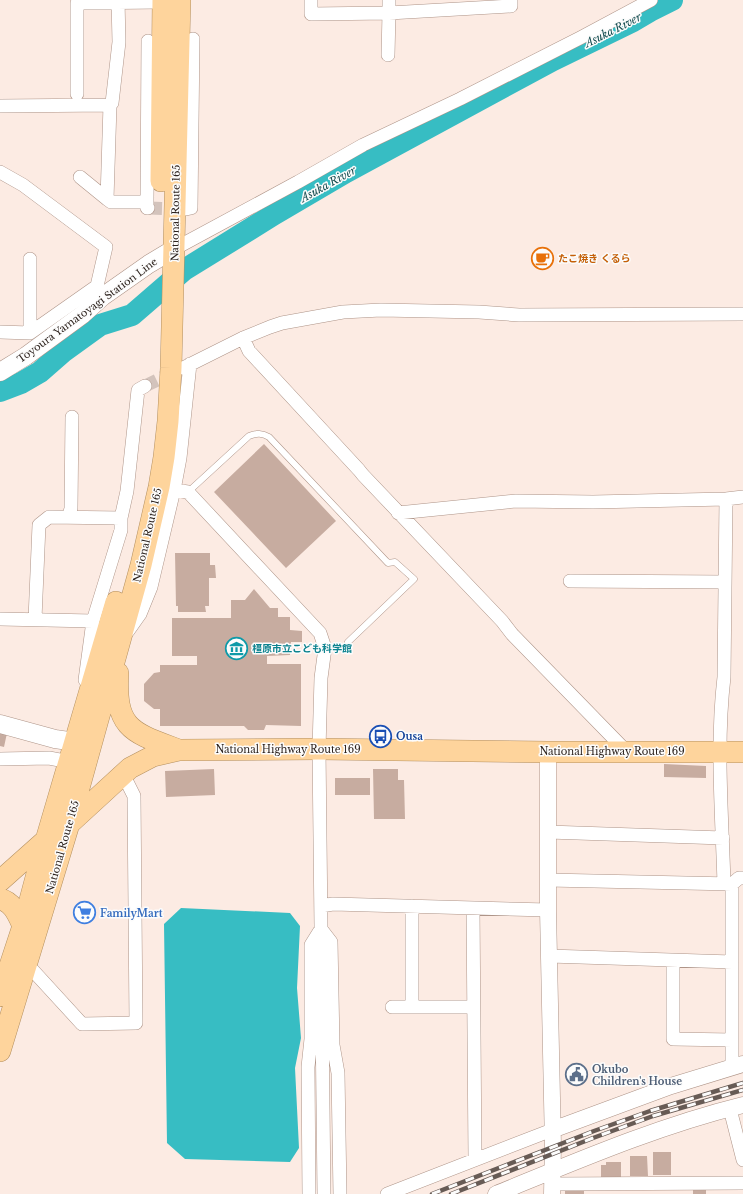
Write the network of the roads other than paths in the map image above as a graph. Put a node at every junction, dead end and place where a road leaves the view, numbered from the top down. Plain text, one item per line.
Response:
1 (180, 0) edge
2 (185, 0) edge
3 (311, 0) edge
4 (511, 0) edge
5 (651, 0) edge
6 (118, 1) edge
7 (160, 1) edge
8 (454, 5) edge
9 (389, 7) edge
10 (193, 39) joint
11 (148, 41) joint
12 (388, 55) dead end
13 (77, 94) dead end
14 (110, 105) junction
15 (0, 106) edge
16 (0, 172) edge
17 (80, 177) dead end
18 (107, 199) junction
19 (186, 209) dead end
20 (167, 258) junction
21 (30, 259) dead end
22 (100, 291) junction
23 (166, 312) junction
24 (743, 314) edge
25 (0, 332) edge
26 (30, 332) junction
27 (243, 338) junction
28 (0, 372) edge
29 (145, 386) tunnel mouth
30 (72, 417) dead end
31 (174, 490) junction
32 (188, 492) junction
33 (743, 497) edge
34 (726, 499) junction
35 (398, 512) junction
36 (69, 517) junction
37 (121, 518) junction
38 (570, 581) dead end
39 (725, 582) junction
40 (0, 619) edge
41 (35, 619) junction
42 (93, 621) junction
43 (348, 642) dead end
44 (120, 643) junction
45 (86, 705) junction
46 (0, 724) edge
47 (83, 743) junction
48 (319, 748) junction
49 (179, 750) junction
50 (626, 751) junction
51 (548, 752) junction
52 (720, 752) junction
53 (743, 752) edge
54 (0, 759) edge
55 (70, 762) junction
56 (123, 774) junction
57 (69, 824) junction
58 (548, 832) junction
59 (723, 838) junction
60 (46, 840) junction
61 (548, 880) junction
62 (0, 881) edge
63 (733, 882) edge
64 (0, 900) edge
65 (321, 906) junction
66 (412, 906) junction
67 (473, 908) junction
68 (548, 910) junction
69 (23, 926) junction
70 (321, 929) junction
71 (549, 956) junction
72 (673, 961) junction
73 (732, 962) junction
74 (27, 964) junction
75 (0, 996) edge
76 (392, 1007) dead end
77 (412, 1007) junction
78 (473, 1007) junction
79 (732, 1040) junction
80 (0, 1051) edge
81 (738, 1066) edge
82 (737, 1107) edge
83 (552, 1130) junction
84 (475, 1159) junction
85 (743, 1160) edge
86 (552, 1183) edge
87 (743, 1183) edge
88 (590, 1189) edge
89 (635, 1189) edge
90 (309, 1194) edge
91 (324, 1194) edge
92 (340, 1194) edge
93 (387, 1194) edge
94 (496, 1194) edge

1 - 20 highway, National Route 165
2 - 10 highway
3 - 9 street
4 - 8 street
5 - 20 street
6 - 7 street
6 - 13 street
6 - 14 street
7 - 11 highway
7 - 20 highway, National Route 165
8 - 9 street
9 - 12 street
10 - 19 street
11 - 18 street
14 - 15 street
14 - 18 street
16 - 22 street
17 - 18 street
20 - 22 main road, Toyoura Yamatoyagi Station Line
20 - 23 highway, National Route 165
21 - 26 street
22 - 26 street
22 - 28 main road, Toyoura Yamatoyagi Station Line
23 - 44 highway, National Route 165
23 - 45 highway, National Route 165
24 - 27 street
25 - 26 street
27 - 31 street
27 - 35 street
29 - 37 street
30 - 36 street
31 - 32 street
31 - 44 street
32 - 43 lane
32 - 48 street
33 - 34 street
34 - 35 street
34 - 39 street
35 - 50 street
36 - 37 street
36 - 41 street
37 - 42 street
38 - 39 street
39 - 52 street
40 - 41 street
41 - 42 street
42 - 45 street
44 - 47 highway, National Route 165
44 - 49 highway
45 - 47 highway, National Route 165
46 - 47 main road
47 - 55 highway, National Route 165
47 - 57 highway, National Route 165
48 - 49 highway, National Highway Route 169
48 - 51 highway, National Highway Route 169
48 - 65 street
49 - 56 highway, National Highway Route 169
50 - 51 highway, National Highway Route 169
50 - 52 highway, National Highway Route 169
51 - 58 street
52 - 53 highway, National Highway Route 169
52 - 59 street
54 - 55 street
55 - 60 highway, National Route 165
56 - 57 highway, National Highway Route 169
56 - 74 street
57 - 60 highway, National Highway Route 169
57 - 74 highway, National Route 165
58 - 59 street
58 - 61 street
59 - 63 street
60 - 62 highway, National Highway Route 169
60 - 69 highway, National Route 165
61 - 63 street
61 - 68 street
63 - 73 street
64 - 69 highway
65 - 66 street
65 - 70 street
66 - 67 street
66 - 77 street
67 - 68 street
67 - 78 street
68 - 71 street
69 - 75 highway, National Route 165
70 - 90 street
70 - 91 street
70 - 92 street
71 - 72 street
71 - 83 street
72 - 73 street
72 - 79 street
73 - 79 street
74 - 80 highway, National Route 165
76 - 77 street
77 - 78 street
78 - 84 street
79 - 81 street
81 - 83 street
82 - 85 street
82 - 86 street
83 - 84 street
83 - 86 street
84 - 93 street
86 - 88 street
86 - 94 street
87 - 89 street
88 - 89 street

